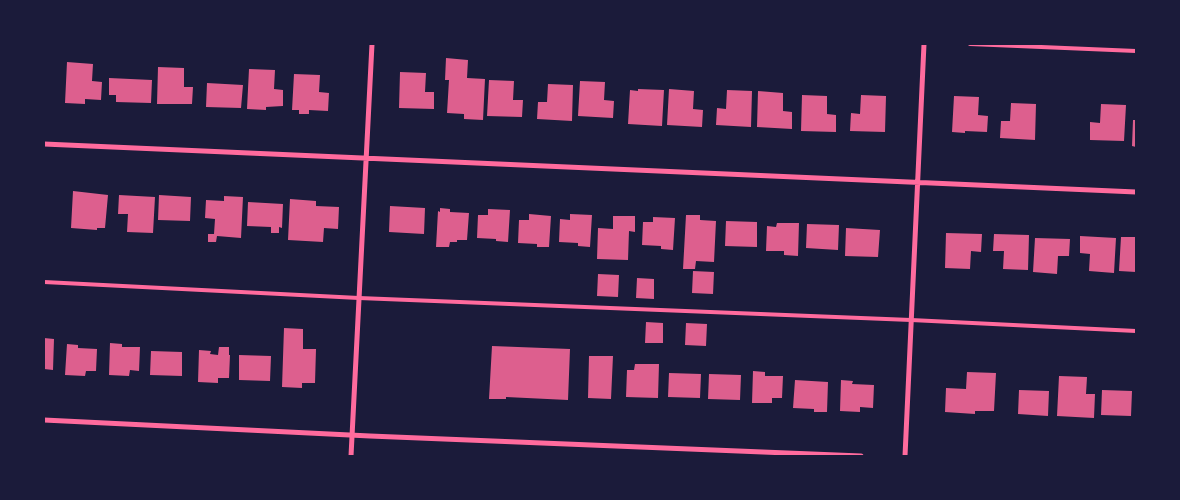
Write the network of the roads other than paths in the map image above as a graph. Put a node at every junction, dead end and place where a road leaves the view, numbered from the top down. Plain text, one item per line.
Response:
1 (372, 44) edge
2 (924, 44) edge
3 (970, 44) edge
4 (1136, 52) edge
5 (44, 144) edge
6 (366, 158) junction
7 (918, 182) junction
8 (1136, 192) edge
9 (44, 282) edge
10 (359, 298) junction
11 (911, 320) junction
12 (1136, 331) edge
13 (44, 420) edge
14 (352, 435) junction
15 (351, 456) edge
16 (861, 456) edge
17 (905, 456) edge

1 - 6 street
2 - 7 street
3 - 4 lane
5 - 6 street
6 - 7 street
6 - 10 street
7 - 8 street
7 - 11 street
9 - 10 lane
10 - 11 lane
10 - 14 street
11 - 12 lane
11 - 17 street
13 - 14 street
14 - 15 street
14 - 16 street

